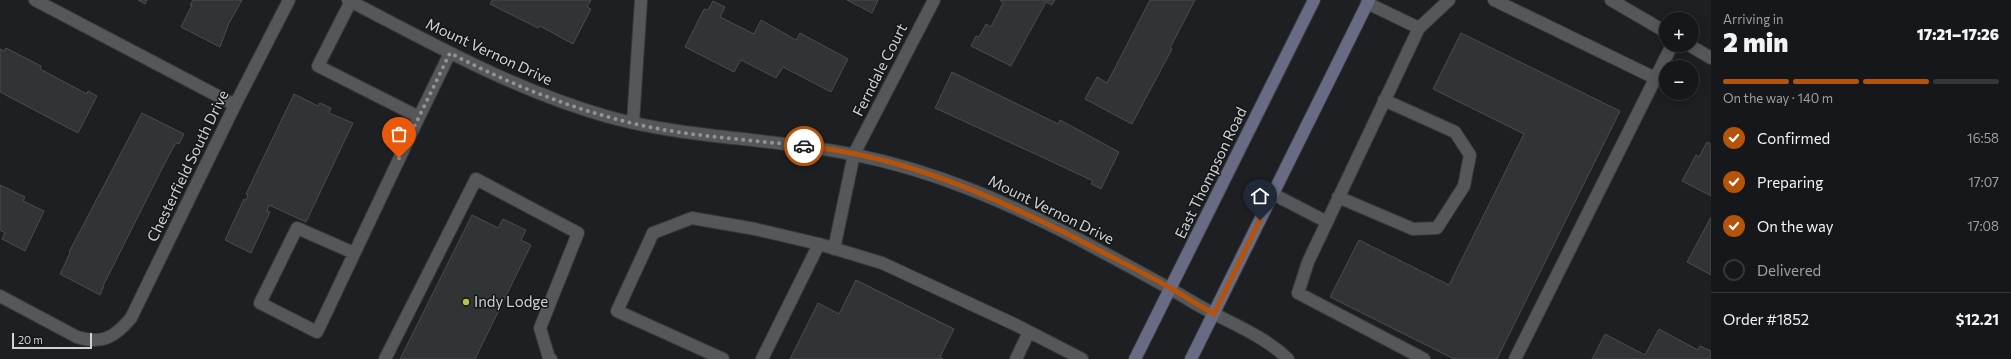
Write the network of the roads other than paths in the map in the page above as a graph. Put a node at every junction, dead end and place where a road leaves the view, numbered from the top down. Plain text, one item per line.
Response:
1 (35, 0) edge
2 (289, 0) edge
3 (641, 0) edge
4 (934, 0) edge
5 (1314, 0) edge
6 (1449, 0) edge
7 (1494, 0) edge
8 (1611, 0) edge
9 (349, 1) edge
10 (1368, 1) edge
11 (1419, 28) junction
12 (1659, 28) edge
13 (1699, 51) edge
14 (1668, 52) edge
15 (450, 53) junction
16 (1711, 58) edge
17 (1655, 78) junction
18 (1384, 100) junction
19 (235, 105) junction
20 (418, 117) junction
21 (633, 123) junction
22 (854, 154) junction
23 (1273, 194) junction
24 (1338, 197) junction
25 (1327, 222) junction
26 (819, 244) junction
27 (834, 249) junction
28 (354, 253) junction
29 (1171, 288) junction
30 (0, 296) edge
31 (1214, 314) junction
32 (1030, 332) junction
33 (385, 359) edge
34 (551, 359) edge
35 (723, 359) edge
36 (762, 359) edge
37 (1016, 359) edge
38 (1082, 359) edge
39 (1135, 359) edge
40 (1191, 359) edge
41 (1288, 359) edge
42 (1424, 359) edge
43 (1515, 359) edge

1 - 19 street
2 - 19 street, Chesterfield South Drive
3 - 21 street
4 - 22 street, Ferndale Court
5 - 29 main road, East Thompson Road
6 - 11 street
7 - 17 street
8 - 12 street
9 - 15 street, Mount Vernon Drive
9 - 20 street
10 - 11 street
10 - 23 main road
11 - 18 street
13 - 16 street
14 - 17 street
15 - 20 street
15 - 21 street, Mount Vernon Drive
17 - 43 street
18 - 24 street
18 - 24 street
19 - 30 street, Chesterfield South Drive
20 - 28 street
21 - 22 street, Mount Vernon Drive
22 - 27 street, Ferndale Court
22 - 29 street, Mount Vernon Drive
23 - 25 street
23 - 31 main road
24 - 25 street
25 - 42 street
26 - 27 street
26 - 35 street
26 - 36 street
27 - 32 street
28 - 28 street
29 - 31 street, Mount Vernon Drive
29 - 39 main road, East Thompson Road
31 - 40 main road
31 - 41 street, Mount Vernon Drive
32 - 37 street
32 - 38 street
33 - 34 street

